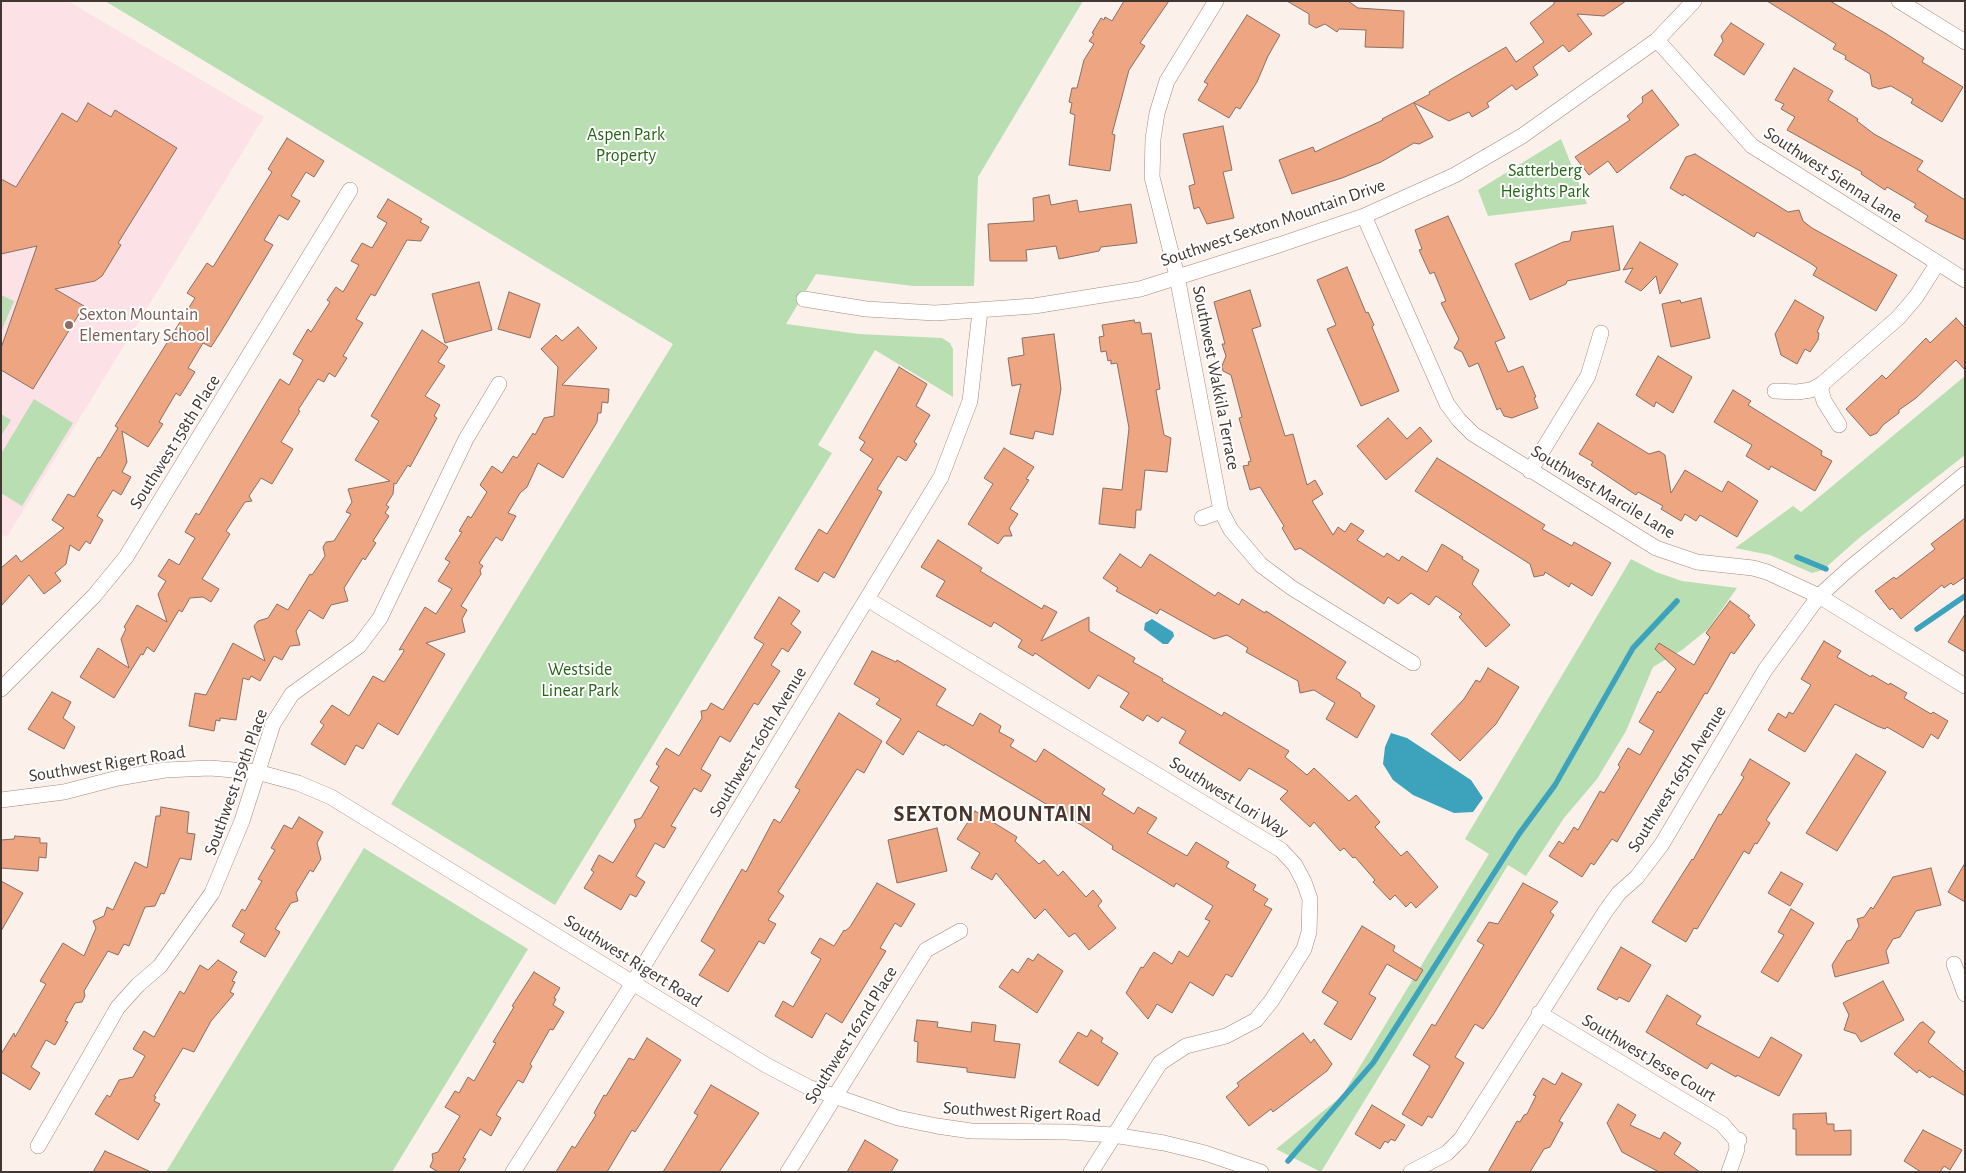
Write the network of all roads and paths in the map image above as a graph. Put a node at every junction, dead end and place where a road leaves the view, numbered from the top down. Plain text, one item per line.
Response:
1 (1216, 1) edge
2 (1694, 1) edge
3 (1899, 1) edge
4 (1657, 40) junction
5 (1965, 42) edge
6 (350, 190) dead end
7 (1364, 216) junction
8 (1937, 264) junction
9 (1178, 276) junction
10 (1965, 280) edge
11 (804, 299) dead end
12 (980, 311) junction
13 (1601, 333) dead end
14 (499, 384) dead end
15 (1822, 384) junction
16 (1775, 391) dead end
17 (1840, 425) dead end
18 (1530, 471) junction
19 (1965, 474) edge
20 (1221, 511) junction
21 (1202, 518) dead end
22 (1820, 596) junction
23 (867, 599) junction
24 (1413, 664) dead end
25 (1965, 686) edge
26 (1, 690) edge
27 (257, 772) junction
28 (1, 800) edge
29 (960, 931) dead end
30 (1954, 964) dead end
31 (633, 983) junction
32 (1965, 994) edge
33 (1539, 1013) junction
34 (834, 1097) junction
35 (1113, 1136) junction
36 (38, 1146) dead end
37 (513, 1172) edge
38 (788, 1172) edge
39 (1091, 1172) edge
40 (1261, 1172) edge
41 (1411, 1172) edge
42 (1729, 1172) edge

1 - 9 street, Southwest Wakkila Terrace
2 - 4 street, Southwest Sexton Mountain Drive
3 - 5 street
4 - 7 street, Southwest Sexton Mountain Drive
4 - 8 street, Southwest Sienna Lane
6 - 26 street, Southwest 158th Place
7 - 9 street, Southwest Sexton Mountain Drive
7 - 18 street, Southwest Marcile Lane
8 - 10 street
8 - 15 street
9 - 12 street, Southwest Sexton Mountain Drive
9 - 20 street, Southwest Wakkila Terrace
11 - 12 street, Southwest Sexton Mountain Drive
12 - 23 street, Southwest 160th Avenue
13 - 18 street
14 - 27 street, Southwest 159th Place
15 - 16 street
15 - 17 street
18 - 22 street, Southwest Marcile Lane
19 - 22 street, Southwest 165th Avenue
20 - 21 street
20 - 24 street, Southwest Wakkila Terrace
22 - 25 street, Southwest Marcile Lane
22 - 33 street, Southwest 165th Avenue
23 - 31 street, Southwest 160th Avenue
23 - 35 street, Southwest Lori Way
27 - 28 street, Southwest Rigert Road
27 - 31 street, Southwest Rigert Road
27 - 36 street, Southwest 159th Place
29 - 34 street, Southwest 162nd Place
30 - 32 street
31 - 34 street, Southwest Rigert Road
31 - 37 street, Southwest 160th Avenue
33 - 41 street, Southwest 165th Avenue
33 - 42 street, Southwest Jesse Court
34 - 35 street, Southwest Rigert Road
34 - 38 street, Southwest 162nd Place
35 - 39 street, Southwest Lori Way
35 - 40 street, Southwest Rigert Road

